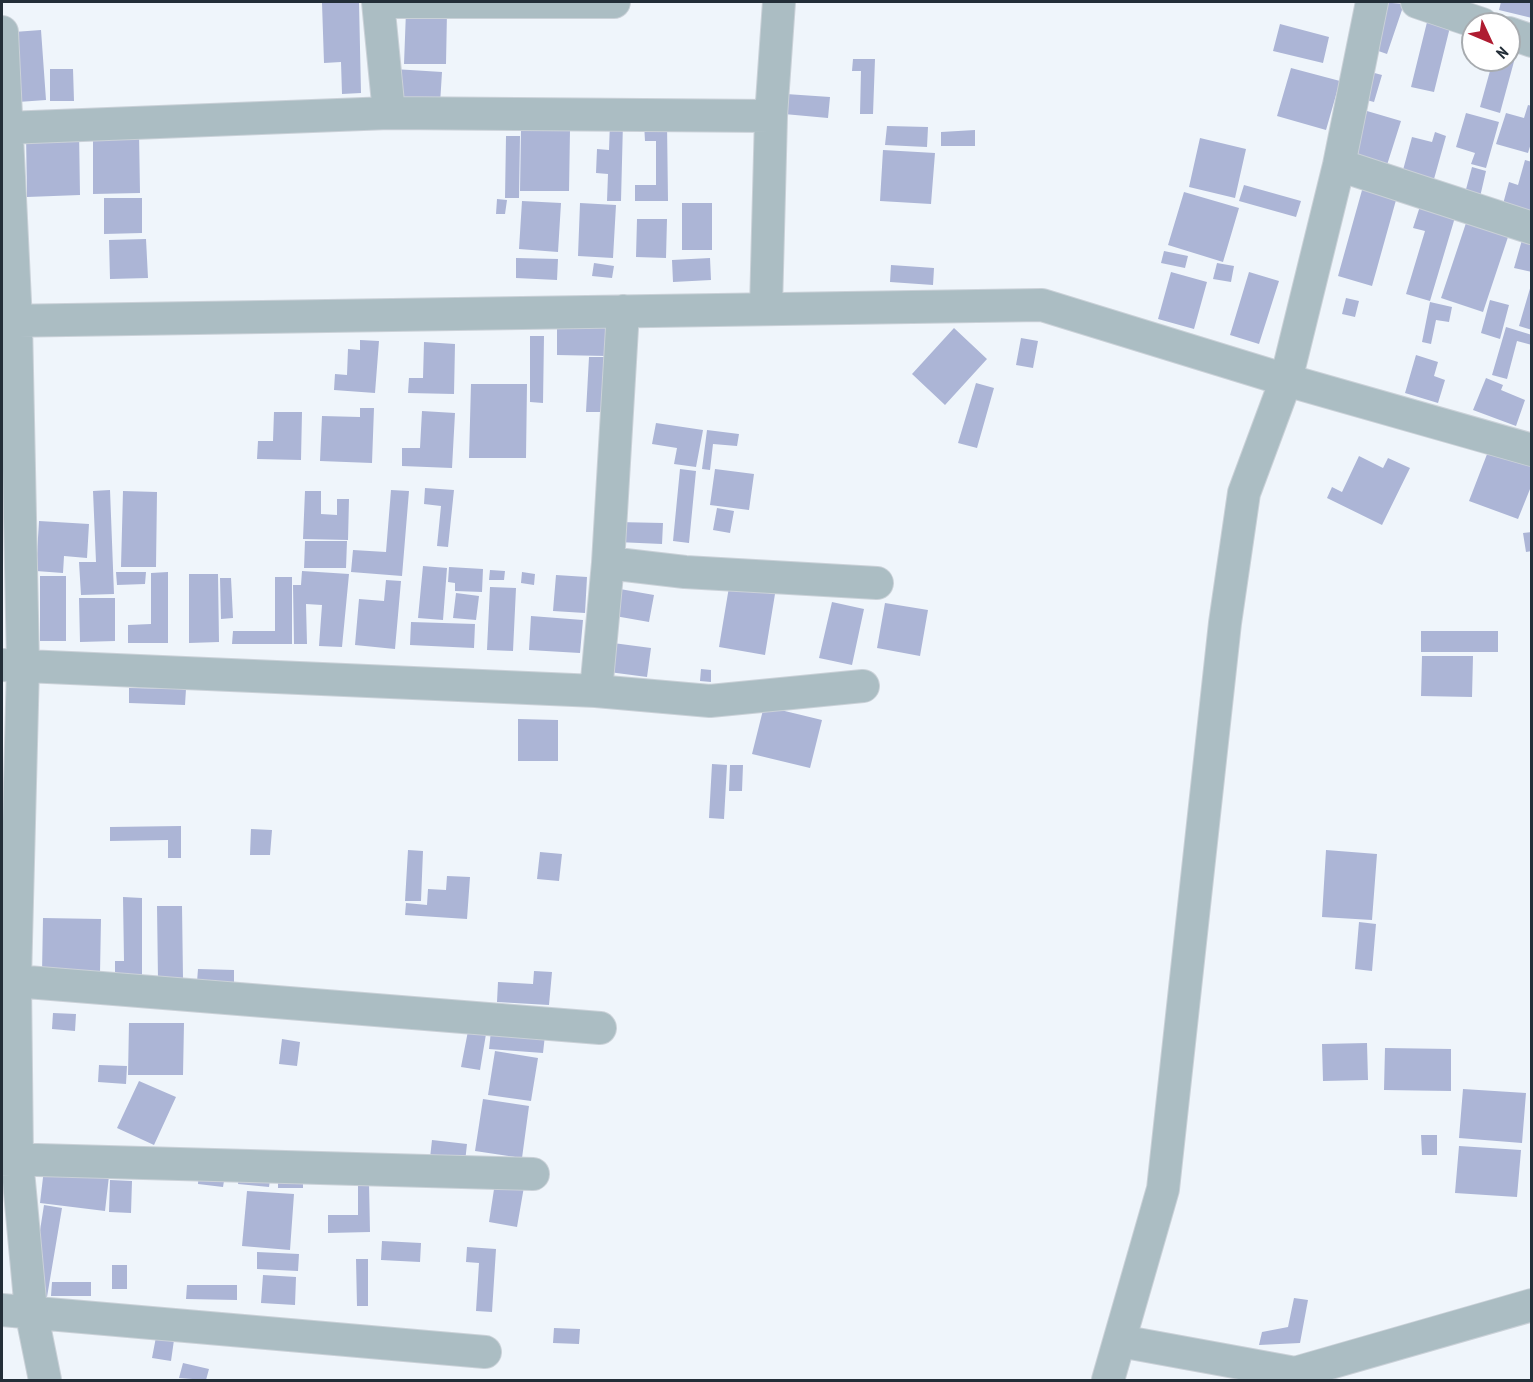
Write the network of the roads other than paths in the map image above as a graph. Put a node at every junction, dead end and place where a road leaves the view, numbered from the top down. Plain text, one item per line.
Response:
1 (614, 2) edge
2 (779, 2) edge
3 (1372, 2) edge
4 (1417, 2) edge
5 (1461, 17) edge
6 (2, 32) edge
7 (389, 113) junction
8 (771, 116) junction
9 (6, 128) junction
10 (1339, 165) junction
11 (1532, 228) edge
12 (766, 308) junction
13 (623, 311) junction
14 (9, 321) edge
15 (1286, 380) junction
16 (1532, 450) edge
17 (608, 563) junction
18 (877, 583) dead end
19 (12, 665) edge
20 (863, 686) dead end
21 (596, 691) junction
22 (8, 980) edge
23 (600, 1028) dead end
24 (9, 1159) edge
25 (533, 1174) dead end
26 (1532, 1305) edge
27 (16, 1311) edge
28 (1120, 1341) junction
29 (485, 1352) dead end
30 (45, 1380) edge
31 (1108, 1380) edge

1 - 7 street
2 - 8 street
3 - 10 street
4 - 5 street
6 - 9 street
7 - 8 street
7 - 9 street
8 - 12 street
9 - 14 street
10 - 11 street
10 - 15 street
12 - 13 street
12 - 15 street
13 - 14 street
13 - 17 street
14 - 19 street
15 - 16 street
15 - 28 street
17 - 18 street
17 - 21 street
19 - 21 street
19 - 22 street
20 - 21 street
22 - 23 street
22 - 24 street
24 - 25 street
24 - 27 street
26 - 28 street
27 - 29 street
27 - 30 street
28 - 31 street

